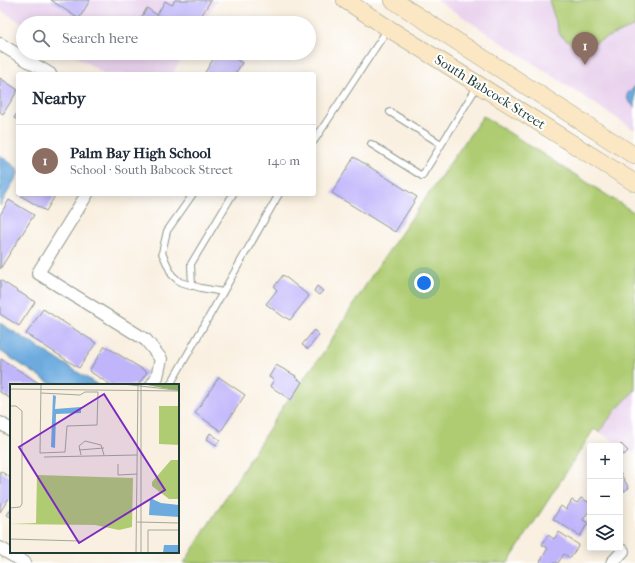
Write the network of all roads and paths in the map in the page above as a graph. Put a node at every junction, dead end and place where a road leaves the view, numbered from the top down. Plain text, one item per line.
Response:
1 (345, 0) edge
2 (393, 0) edge
3 (388, 28) junction
4 (0, 44) edge
5 (16, 54) edge
6 (27, 60) edge
7 (47, 72) edge
8 (478, 84) junction
9 (390, 112) dead end
10 (316, 138) edge
11 (371, 144) dead end
12 (441, 144) junction
13 (635, 156) edge
14 (635, 183) edge
15 (86, 196) edge
16 (192, 196) edge
17 (232, 196) edge
18 (278, 196) edge
19 (192, 286) junction
20 (223, 292) junction
21 (153, 384) edge
22 (171, 384) edge
23 (0, 423) edge
24 (10, 429) edge
25 (0, 548) edge
26 (624, 552) dead end
27 (25, 563) edge
28 (612, 563) edge

1 - 3 main road, South Babcock Street
2 - 13 main road, South Babcock Street
3 - 8 main road, South Babcock Street
3 - 10 lane
4 - 5 street
6 - 7 street
8 - 12 lane
8 - 14 main road, South Babcock Street
9 - 12 lane
11 - 12 lane
15 - 21 street
16 - 19 lane
17 - 19 lane
18 - 20 lane
19 - 20 lane
20 - 22 lane
23 - 24 street
25 - 27 street
26 - 28 street

